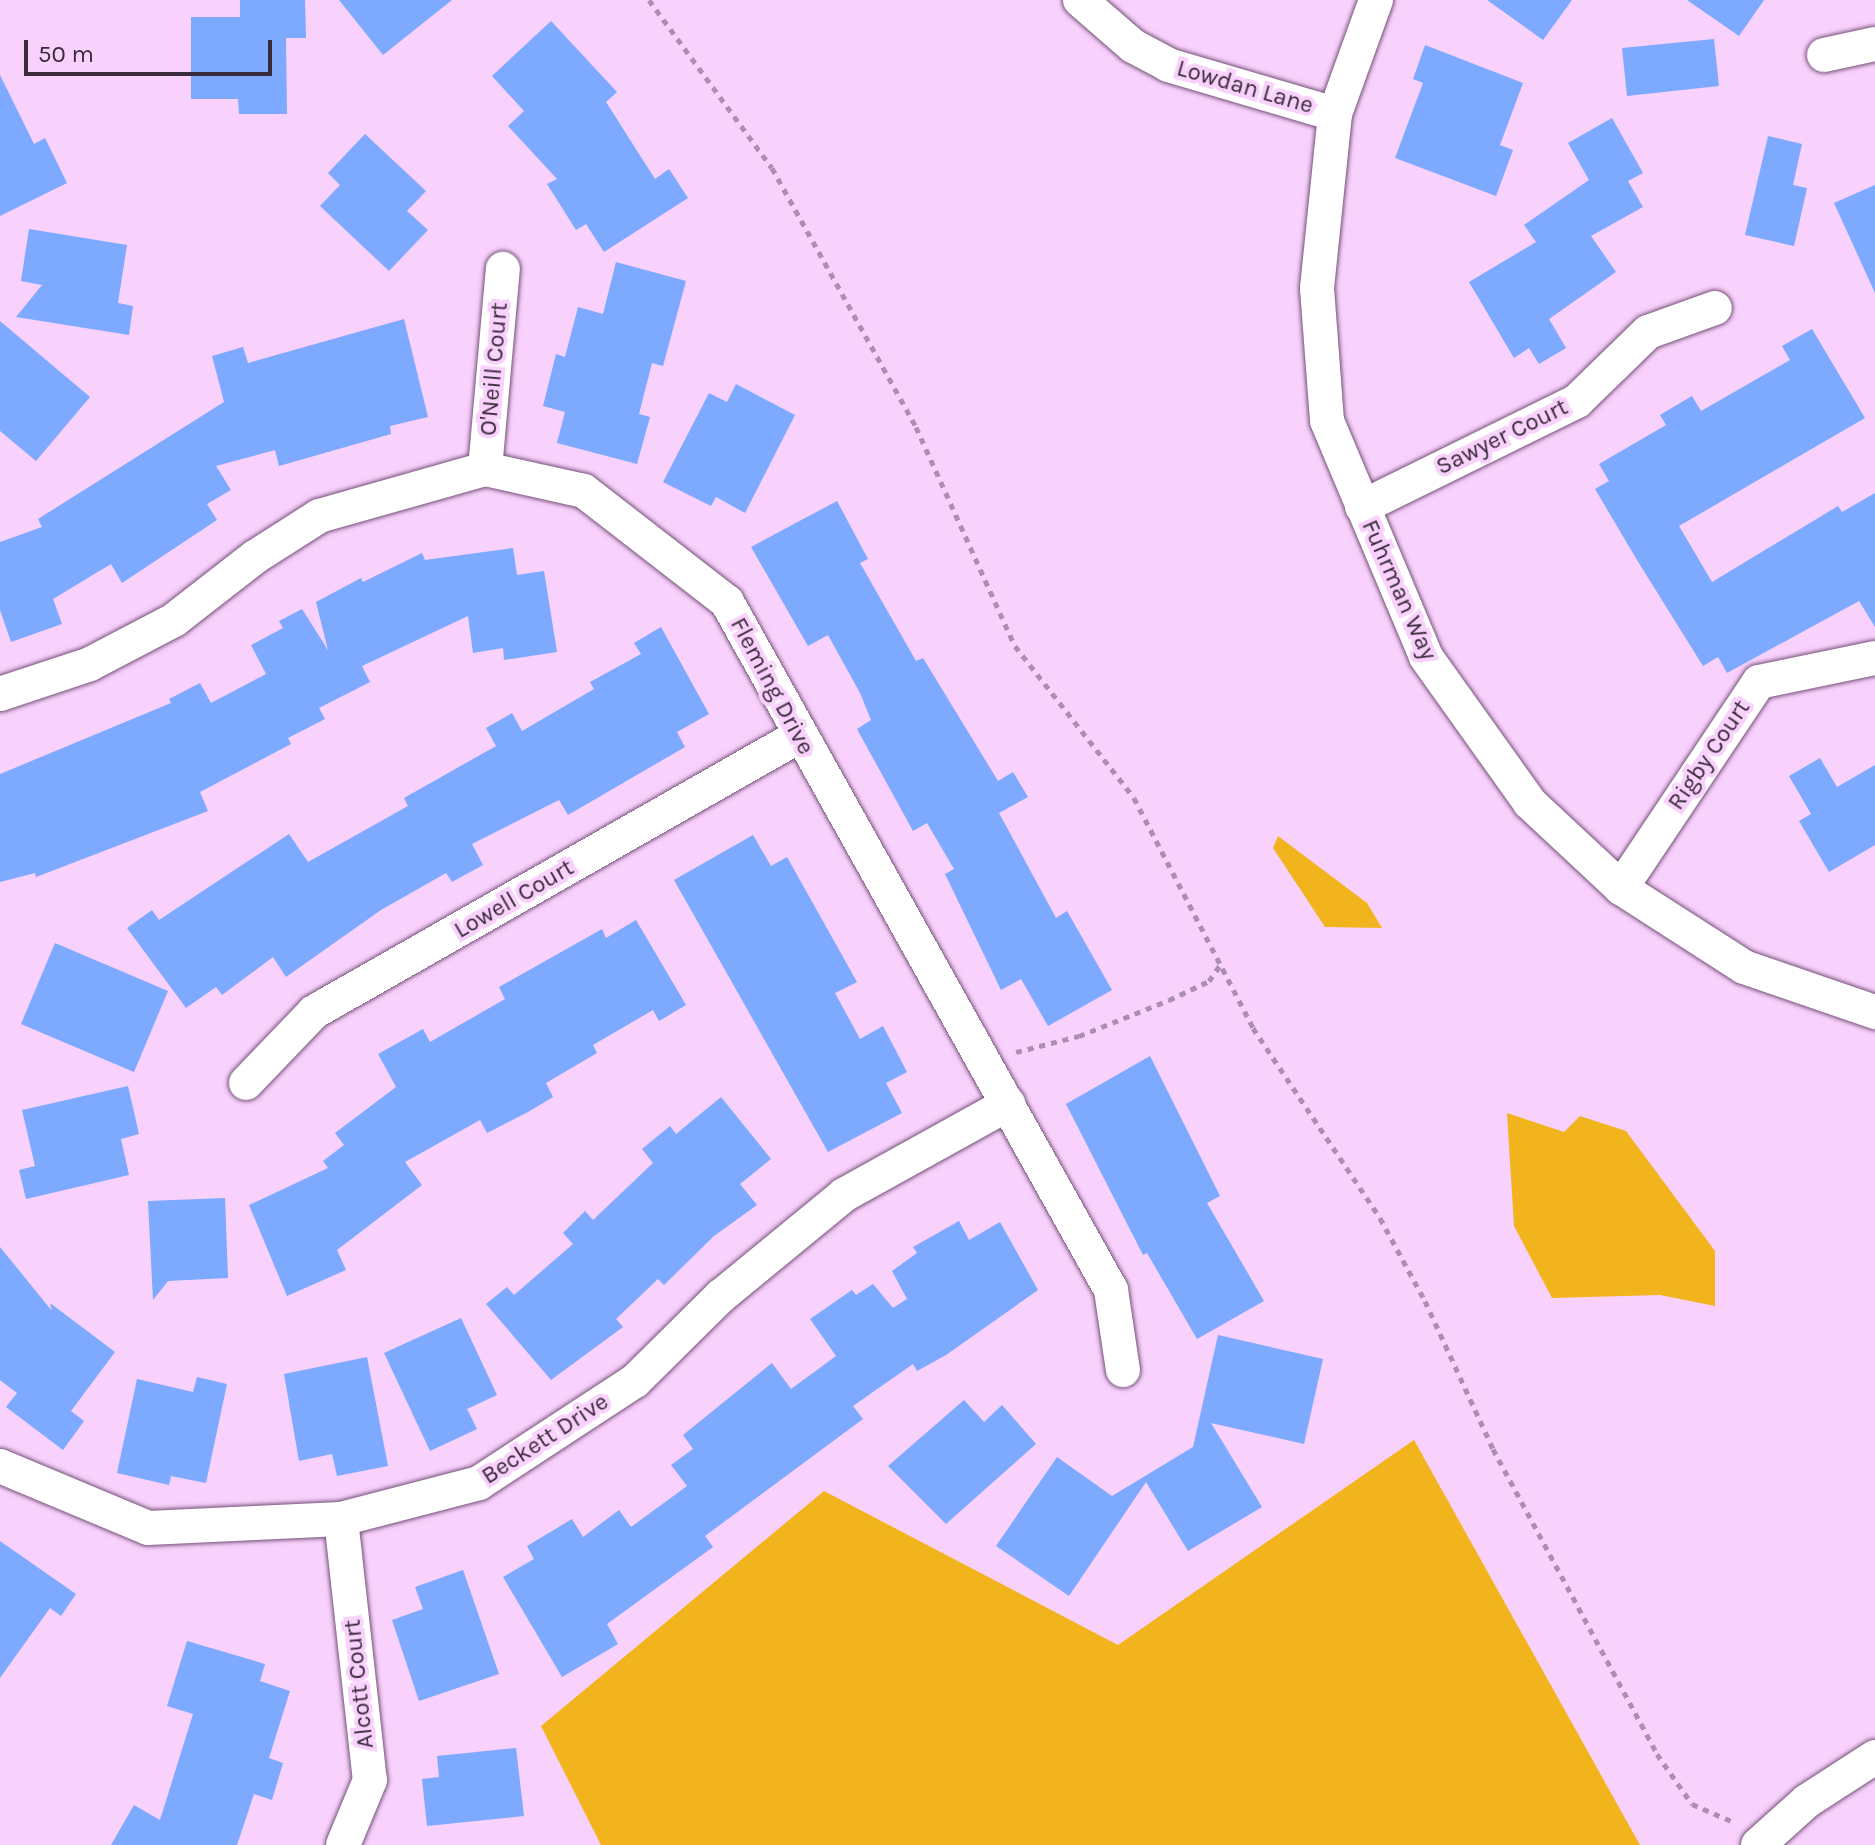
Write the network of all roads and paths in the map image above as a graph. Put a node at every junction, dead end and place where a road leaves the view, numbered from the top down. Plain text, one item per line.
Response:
1 (649, 0) edge
2 (1080, 0) edge
3 (1376, 0) edge
4 (1875, 44) edge
5 (1824, 55) dead end
6 (1335, 114) junction
7 (503, 269) dead end
8 (1715, 308) dead end
9 (485, 469) junction
10 (1362, 507) junction
11 (1875, 658) edge
12 (0, 694) edge
13 (799, 736) junction
14 (1621, 888) junction
15 (1221, 964) junction
16 (1875, 1012) edge
17 (987, 1068) junction
18 (246, 1083) dead end
19 (1008, 1104) junction
20 (1123, 1370) dead end
21 (0, 1466) edge
22 (341, 1519) junction
23 (1875, 1757) edge
24 (1748, 1834) edge
25 (343, 1845) edge

1 - 15 path
2 - 6 street, Lowdan Lane
3 - 6 street, Fuhrman Way
4 - 5 street
6 - 10 street, Fuhrman Way
7 - 9 street, O'Neill Court
8 - 10 street, Sawyer Court
9 - 12 street, Fleming Drive
9 - 13 street, Fleming Drive
10 - 14 street, Fuhrman Way
11 - 14 street, Rigby Court
13 - 17 street, Fleming Drive
13 - 18 street, Lowell Court
14 - 16 street, Fuhrman Way
15 - 17 path
15 - 24 path
17 - 19 street, Fleming Drive
19 - 20 street, Fleming Drive
19 - 22 street, Beckett Drive
21 - 22 street, Beckett Drive
22 - 25 street, Alcott Court
23 - 24 street

